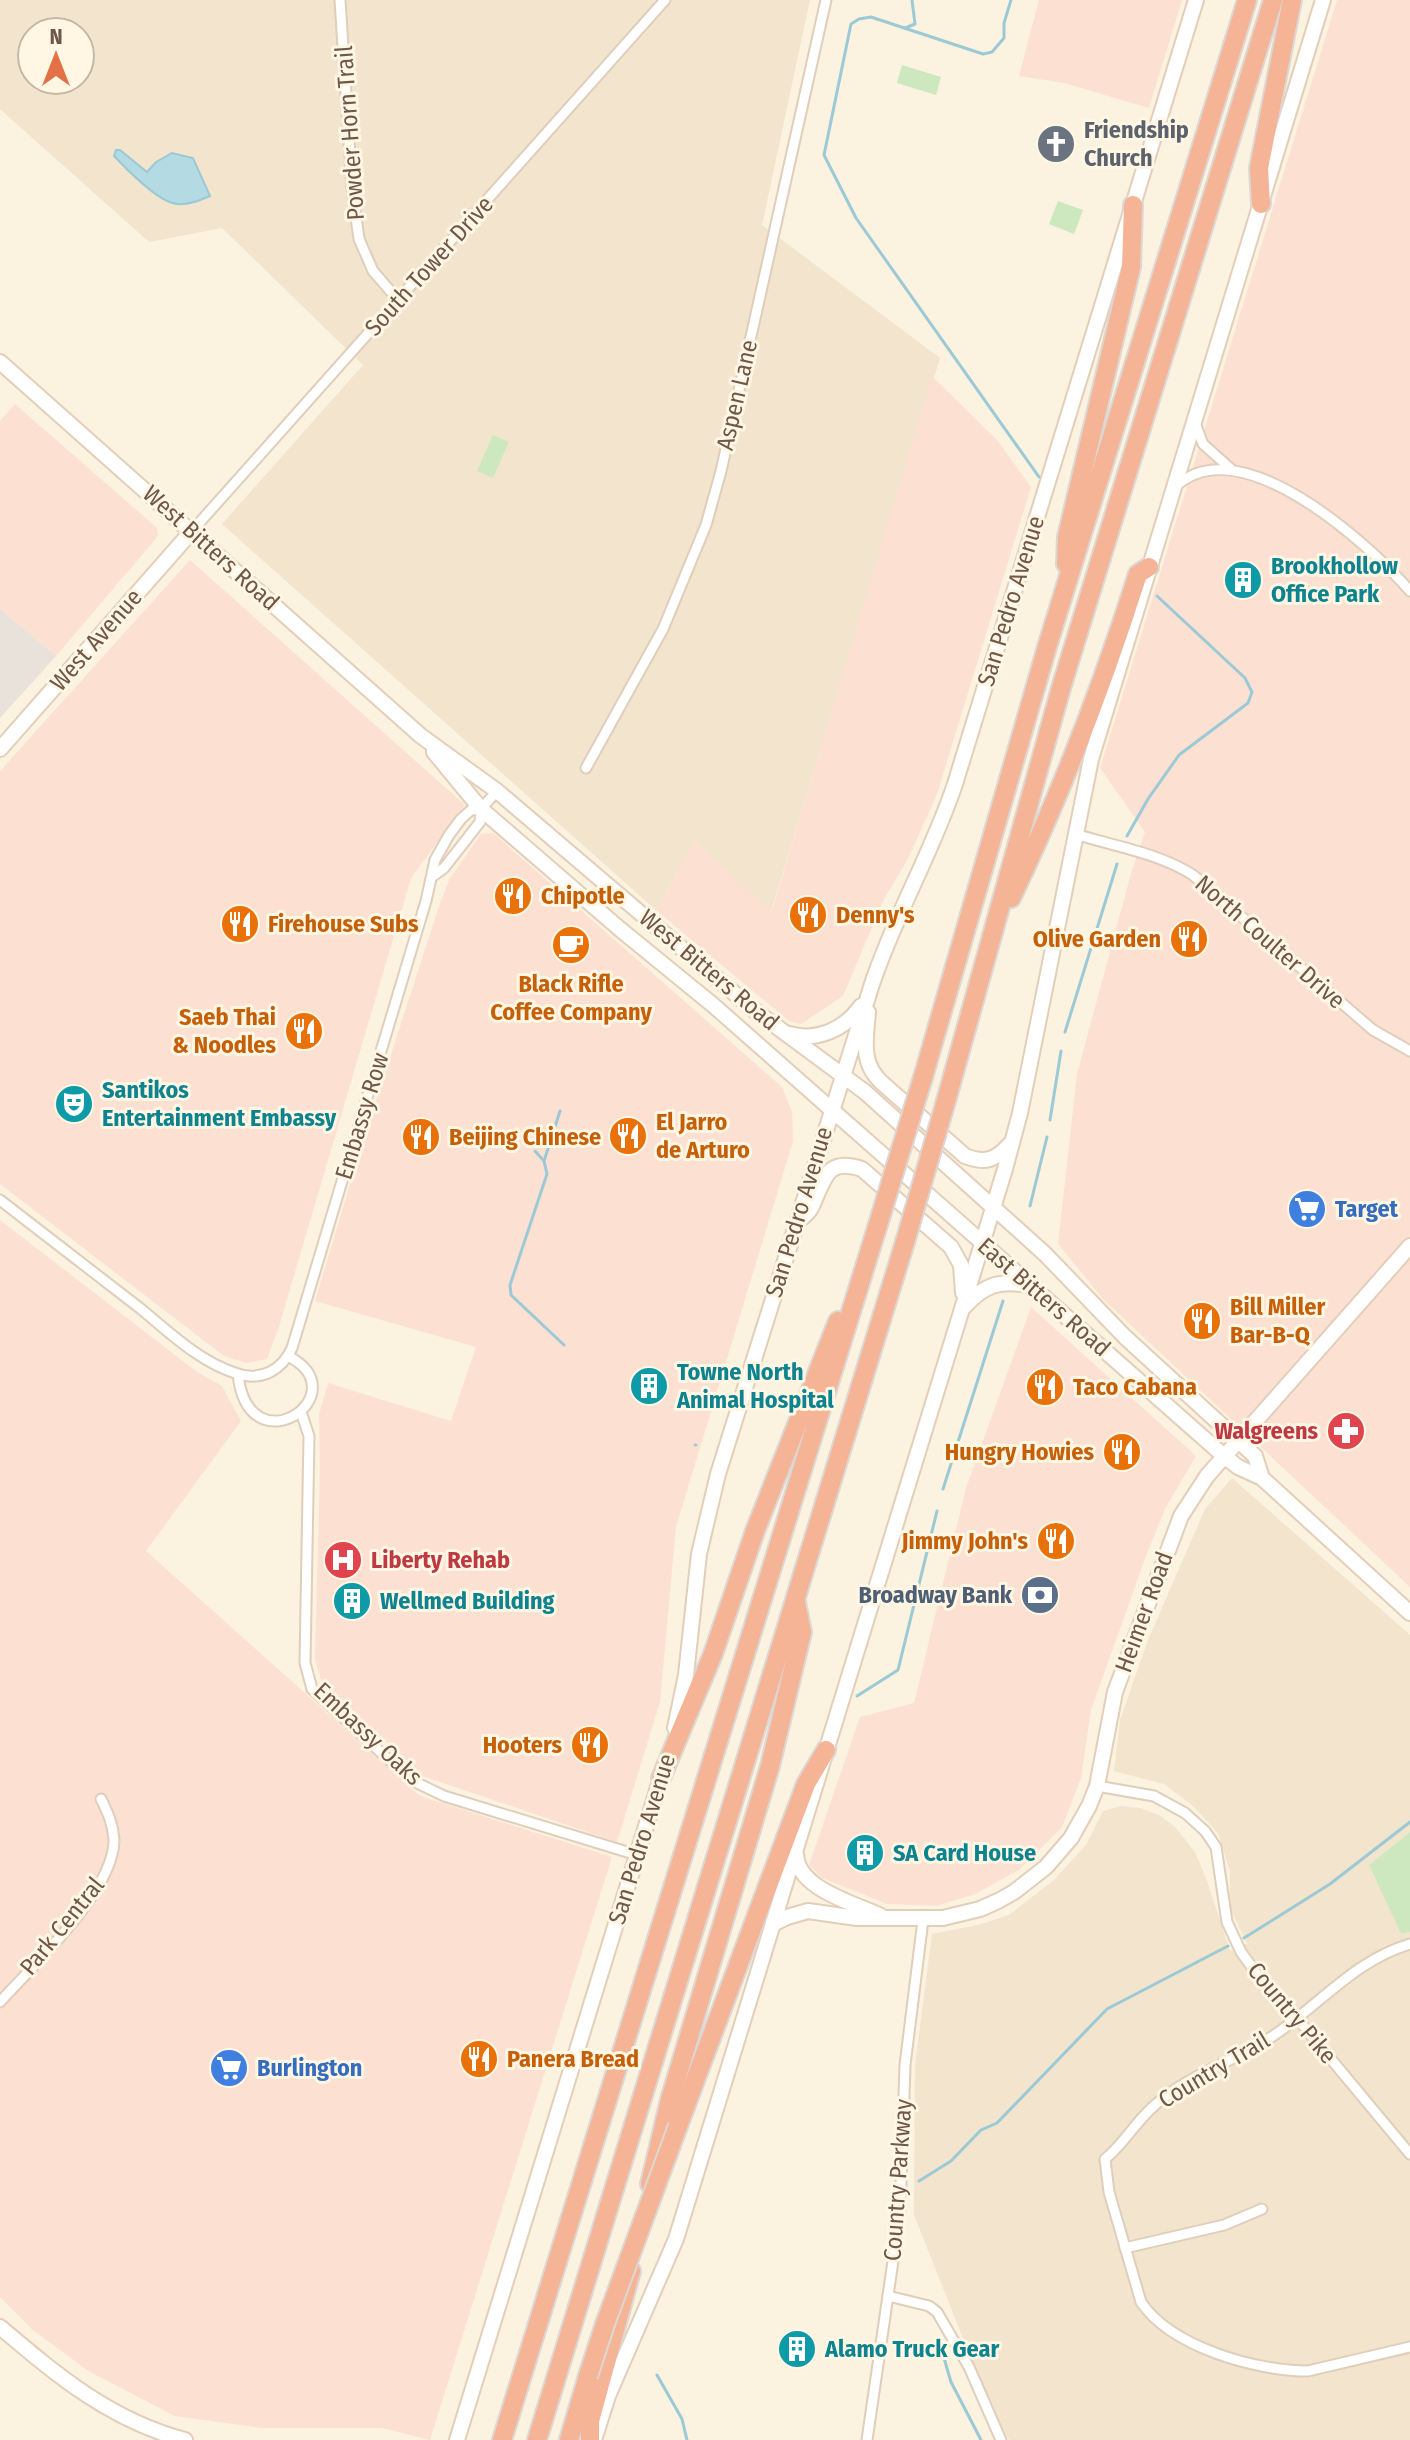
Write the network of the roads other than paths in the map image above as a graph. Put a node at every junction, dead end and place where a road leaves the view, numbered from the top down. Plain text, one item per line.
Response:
1 (340, 0) edge
2 (665, 0) edge
3 (826, 0) edge
4 (1196, 0) edge
5 (1247, 0) edge
6 (1273, 0) edge
7 (1292, 0) edge
8 (1323, 0) edge
9 (1261, 204) junction
10 (1133, 205) junction
11 (399, 301) junction
12 (0, 362) edge
13 (1195, 418) junction
14 (1231, 469) junction
15 (1173, 489) junction
16 (192, 531) junction
17 (1149, 567) junction
18 (1409, 588) edge
19 (1065, 590) junction
20 (421, 736) junction
21 (0, 749) edge
22 (586, 768) dead end
23 (497, 791) junction
24 (481, 809) junction
25 (1075, 834) junction
26 (433, 876) junction
27 (991, 940) junction
28 (872, 984) junction
29 (780, 1030) junction
30 (1410, 1051) edge
31 (842, 1076) junction
32 (831, 1109) junction
33 (1013, 1141) junction
34 (0, 1200) edge
35 (993, 1207) junction
36 (795, 1224) junction
37 (982, 1244) junction
38 (1410, 1246) edge
39 (868, 1257) junction
40 (1027, 1285) junction
41 (962, 1309) junction
42 (288, 1356) junction
43 (238, 1374) junction
44 (301, 1412) junction
45 (1238, 1440) junction
46 (1224, 1456) junction
47 (1262, 1478) junction
48 (795, 1600) junction
49 (1410, 1613) edge
50 (826, 1750) junction
51 (661, 1778) junction
52 (1097, 1786) junction
53 (101, 1799) dead end
54 (797, 1846) junction
55 (637, 1855) junction
56 (881, 1916) junction
57 (923, 1920) junction
58 (773, 1924) junction
59 (1410, 1944) edge
60 (0, 2002) edge
61 (1296, 2017) junction
62 (1410, 2154) edge
63 (1262, 2209) dead end
64 (1125, 2248) junction
65 (888, 2296) junction
66 (0, 2327) edge
67 (1410, 2347) edge
68 (185, 2440) edge
69 (457, 2440) edge
70 (502, 2440) edge
71 (537, 2440) edge
72 (569, 2440) edge
73 (592, 2440) edge
74 (867, 2440) edge
75 (1001, 2440) edge

1 - 11 street, Powder Horn Trail
2 - 11 street, South Tower Drive
3 - 22 street, Aspen Lane
4 - 10 main road, San Pedro Avenue
5 - 19 highway
6 - 27 highway
7 - 9 highway
8 - 9 main road
9 - 13 main road
10 - 19 highway
10 - 28 main road, San Pedro Avenue
11 - 16 street, South Tower Drive
12 - 16 main road, West Bitters Road
13 - 14 street
13 - 15 main road
14 - 15 street
14 - 18 street
15 - 17 main road
16 - 20 main road, West Bitters Road
16 - 21 main road, West Avenue
17 - 25 main road
17 - 27 highway
19 - 39 highway, bridge
20 - 23 main road, West Bitters Road
20 - 24 main road, West Bitters Road
23 - 24 street, Embassy Row
23 - 29 main road, West Bitters Road
24 - 26 street, Embassy Row
24 - 26 street, Embassy Row
24 - 32 main road, West Bitters Road
25 - 30 street, North Coulter Drive
25 - 33 main road
26 - 42 street, Embassy Row
27 - 48 highway, bridge
28 - 29 main road
28 - 31 main road, San Pedro Avenue
28 - 33 main road
29 - 31 main road, West Bitters Road
31 - 32 main road, San Pedro Avenue
31 - 35 main road, West Bitters Road
32 - 36 main road, San Pedro Avenue
32 - 37 main road, East Bitters Road
33 - 35 main road
34 - 43 street
35 - 37 main road
35 - 45 main road, East Bitters Road
36 - 41 main road
36 - 51 main road, San Pedro Avenue
37 - 40 main road, East Bitters Road
37 - 41 main road
38 - 45 main road, Heimer Road
39 - 51 highway
39 - 70 highway
40 - 41 main road
40 - 46 main road, East Bitters Road
41 - 50 main road
42 - 43 street
42 - 44 street, Embassy Oaks
43 - 44 street
44 - 55 street, Embassy Oaks
45 - 46 main road, Heimer Road
45 - 47 main road, East Bitters Road
46 - 47 main road, East Bitters Road
46 - 52 main road, Heimer Road
47 - 49 main road, East Bitters Road
48 - 71 highway
48 - 73 highway
50 - 54 main road
50 - 72 highway, bridge
51 - 55 main road, San Pedro Avenue
52 - 57 main road, Heimer Road
52 - 61 street, Country Pike
53 - 60 street, Park Central
54 - 56 main road, Heimer Road
54 - 58 main road
55 - 69 main road, San Pedro Avenue
56 - 57 main road, Heimer Road
56 - 58 main road, Heimer Road
57 - 65 street, Country Parkway
58 - 73 main road
59 - 61 street, Country Trail
61 - 62 street, Country Pike
61 - 64 street, Country Trail
63 - 64 street
64 - 67 street
65 - 74 street, Country Parkway
65 - 75 street
66 - 68 main road

